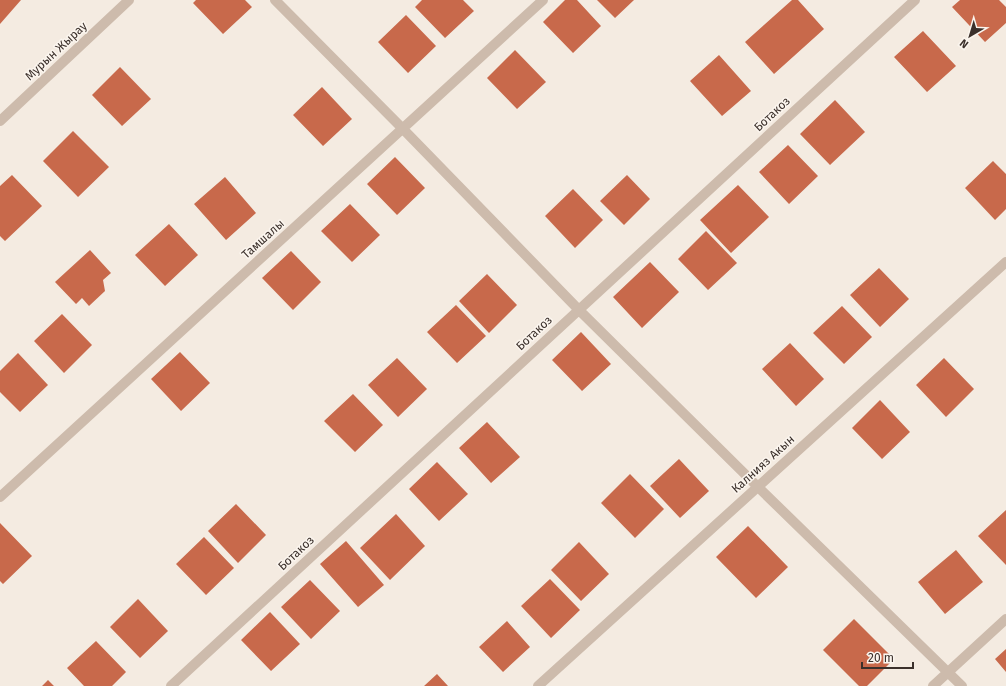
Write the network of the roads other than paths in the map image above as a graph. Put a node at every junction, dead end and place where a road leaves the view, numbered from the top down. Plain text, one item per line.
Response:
1 (129, 0) edge
2 (275, 0) edge
3 (543, 0) edge
4 (915, 0) edge
5 (0, 121) edge
6 (403, 129) junction
7 (1006, 262) edge
8 (579, 310) junction
9 (758, 487) junction
10 (0, 497) edge
11 (1006, 619) edge
12 (948, 672) junction
13 (172, 686) edge
14 (538, 686) edge
15 (933, 686) edge
16 (962, 686) edge

1 - 5 street, Мурын Жырау
2 - 6 street
3 - 6 street, Тамшалы
4 - 8 street, Ботакоз
6 - 8 street
6 - 10 street, Тамшалы
7 - 9 street, Калнияз Акын
8 - 9 street
8 - 13 street, Ботакоз
9 - 12 street
9 - 14 street, Калнияз Акын
11 - 12 street
12 - 15 street
12 - 16 street

